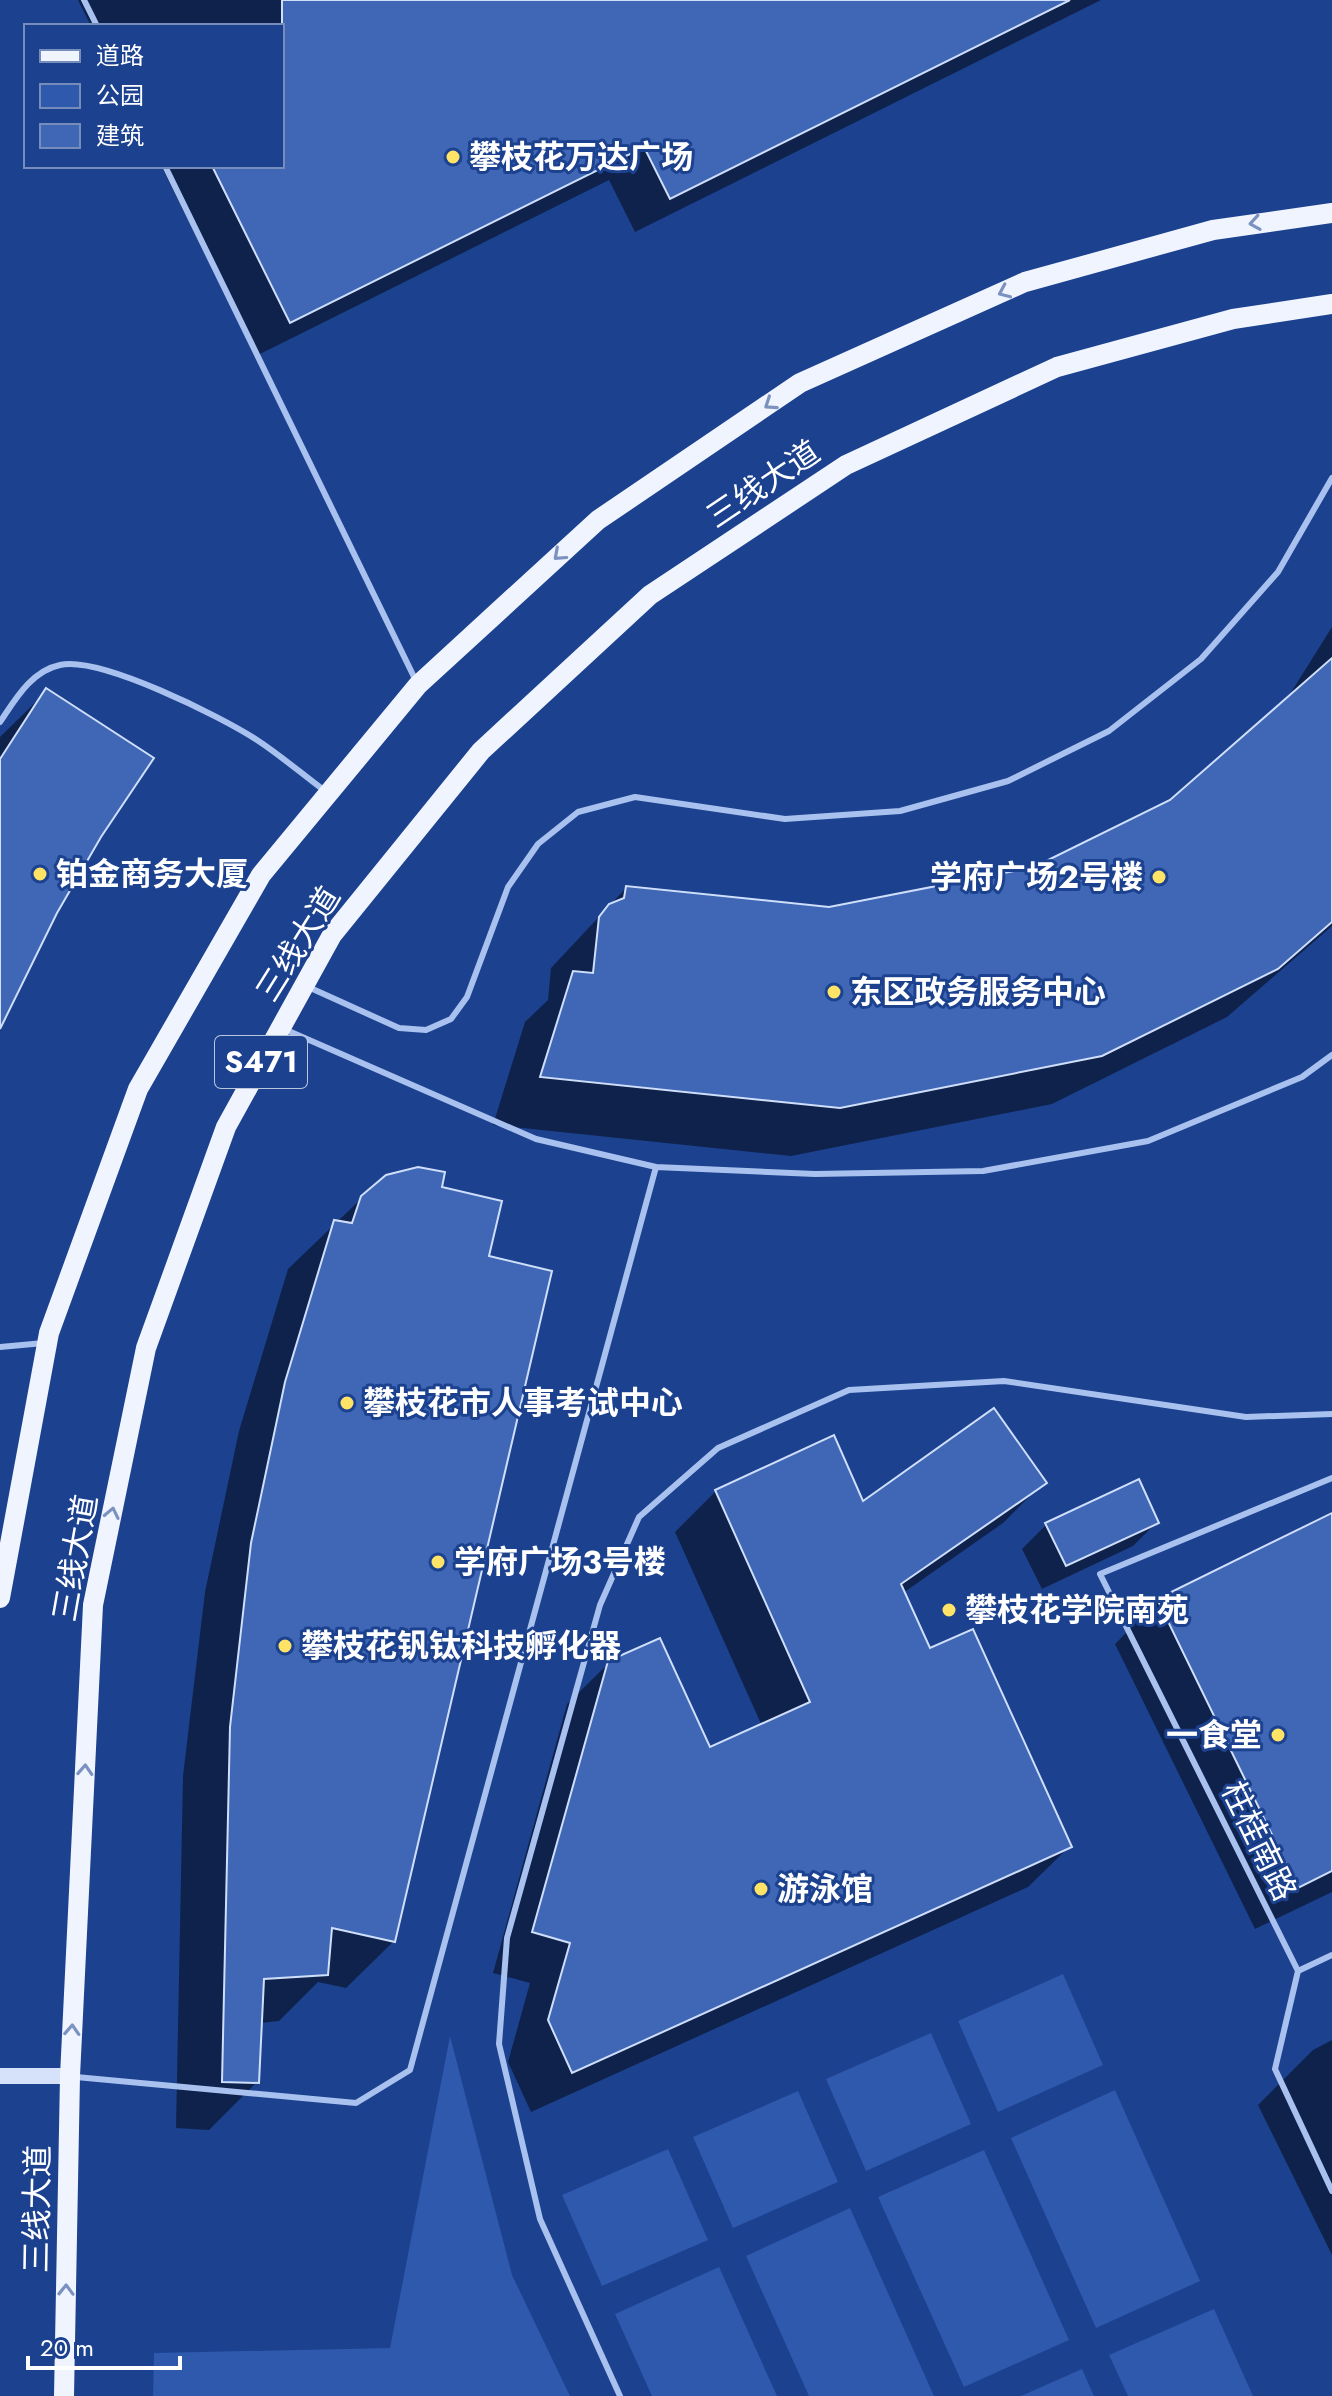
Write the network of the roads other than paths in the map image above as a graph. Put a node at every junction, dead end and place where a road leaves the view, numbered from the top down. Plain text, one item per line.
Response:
1 (84, 0) edge
2 (96, 24) edge
3 (166, 168) edge
4 (1332, 213) edge
5 (1332, 304) edge
6 (1332, 478) edge
7 (418, 685) junction
8 (0, 722) edge
9 (328, 793) junction
10 (304, 985) junction
11 (281, 1027) junction
12 (1332, 1055) edge
13 (656, 1167) junction
14 (47, 1343) junction
15 (0, 1347) edge
16 (1332, 1414) edge
17 (1332, 1478) edge
18 (0, 1598) edge
19 (1332, 1955) edge
20 (1298, 1971) junction
21 (0, 2076) edge
22 (70, 2076) junction
23 (1332, 2191) edge
24 (64, 2396) edge
25 (620, 2396) edge

1 - 2 lane
3 - 7 lane
4 -> 7 main road, 三线大道 / S471
5 - 10 main road, 三线大道 / S471
6 - 10 lane
7 - 9 main road, 三线大道 / S471
8 - 9 lane
9 - 14 main road, 三线大道 / S471
10 - 11 main road, 三线大道 / S471
11 - 13 lane
22 -> 11 main road, 三线大道 / S471
12 - 13 lane
13 - 22 lane
14 - 15 lane
14 - 18 main road, 三线大道 / S471
16 - 25 lane
17 - 20 lane, 柱桂南路
19 - 20 lane
20 - 23 lane
21 - 22 main road
24 -> 22 main road, 三线大道 / S471

